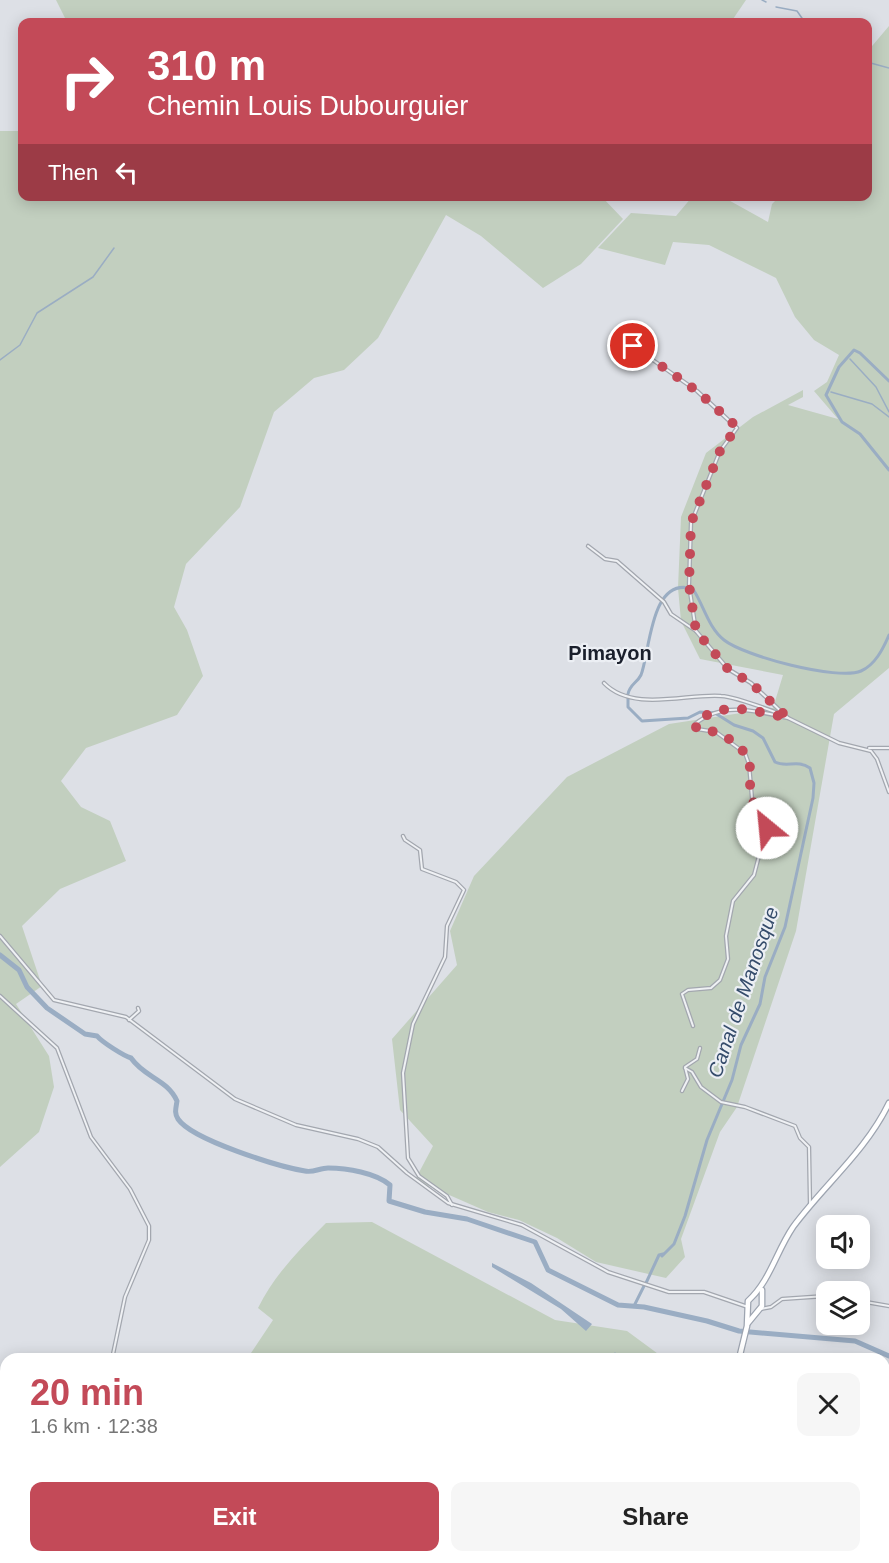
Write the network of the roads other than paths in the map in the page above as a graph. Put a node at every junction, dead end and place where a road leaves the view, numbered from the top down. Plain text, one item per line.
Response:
1 (633, 328) dead end
2 (589, 547) dead end
3 (696, 631) junction
4 (604, 683) dead end
5 (788, 718) junction
6 (866, 748) junction
7 (889, 748) edge
8 (889, 792) edge
9 (403, 836) dead end
10 (0, 936) edge
11 (0, 996) edge
12 (138, 1008) dead end
13 (129, 1020) junction
14 (693, 1026) dead end
15 (700, 1048) dead end
16 (684, 1068) junction
17 (682, 1091) dead end
18 (889, 1103) edge
19 (452, 1205) junction
20 (811, 1206) junction
21 (762, 1287) junction
22 (816, 1297) edge
23 (752, 1298) junction
24 (737, 1303) junction
25 (870, 1303) edge
26 (760, 1306) junction
27 (889, 1306) edge
28 (748, 1309) junction
29 (747, 1326) junction
30 (113, 1353) edge
31 (740, 1353) edge

1 - 3 street
2 - 3 street
3 - 5 street
4 - 5 street
5 - 6 street
5 - 14 street
6 - 7 street
6 - 8 street
9 - 19 street
10 - 13 street
11 - 30 street
12 - 13 street
13 - 19 street
15 - 16 street
16 - 17 street
16 - 20 street
18 - 20 main road
19 - 24 street
20 - 21 main road
21 - 23 main road
21 - 26 main road
22 - 26 street
23 - 24 street
23 - 26 main road
23 - 28 main road
24 - 28 street
25 - 27 street
26 - 28 main road
26 - 29 main road
28 - 29 main road
29 - 31 main road

